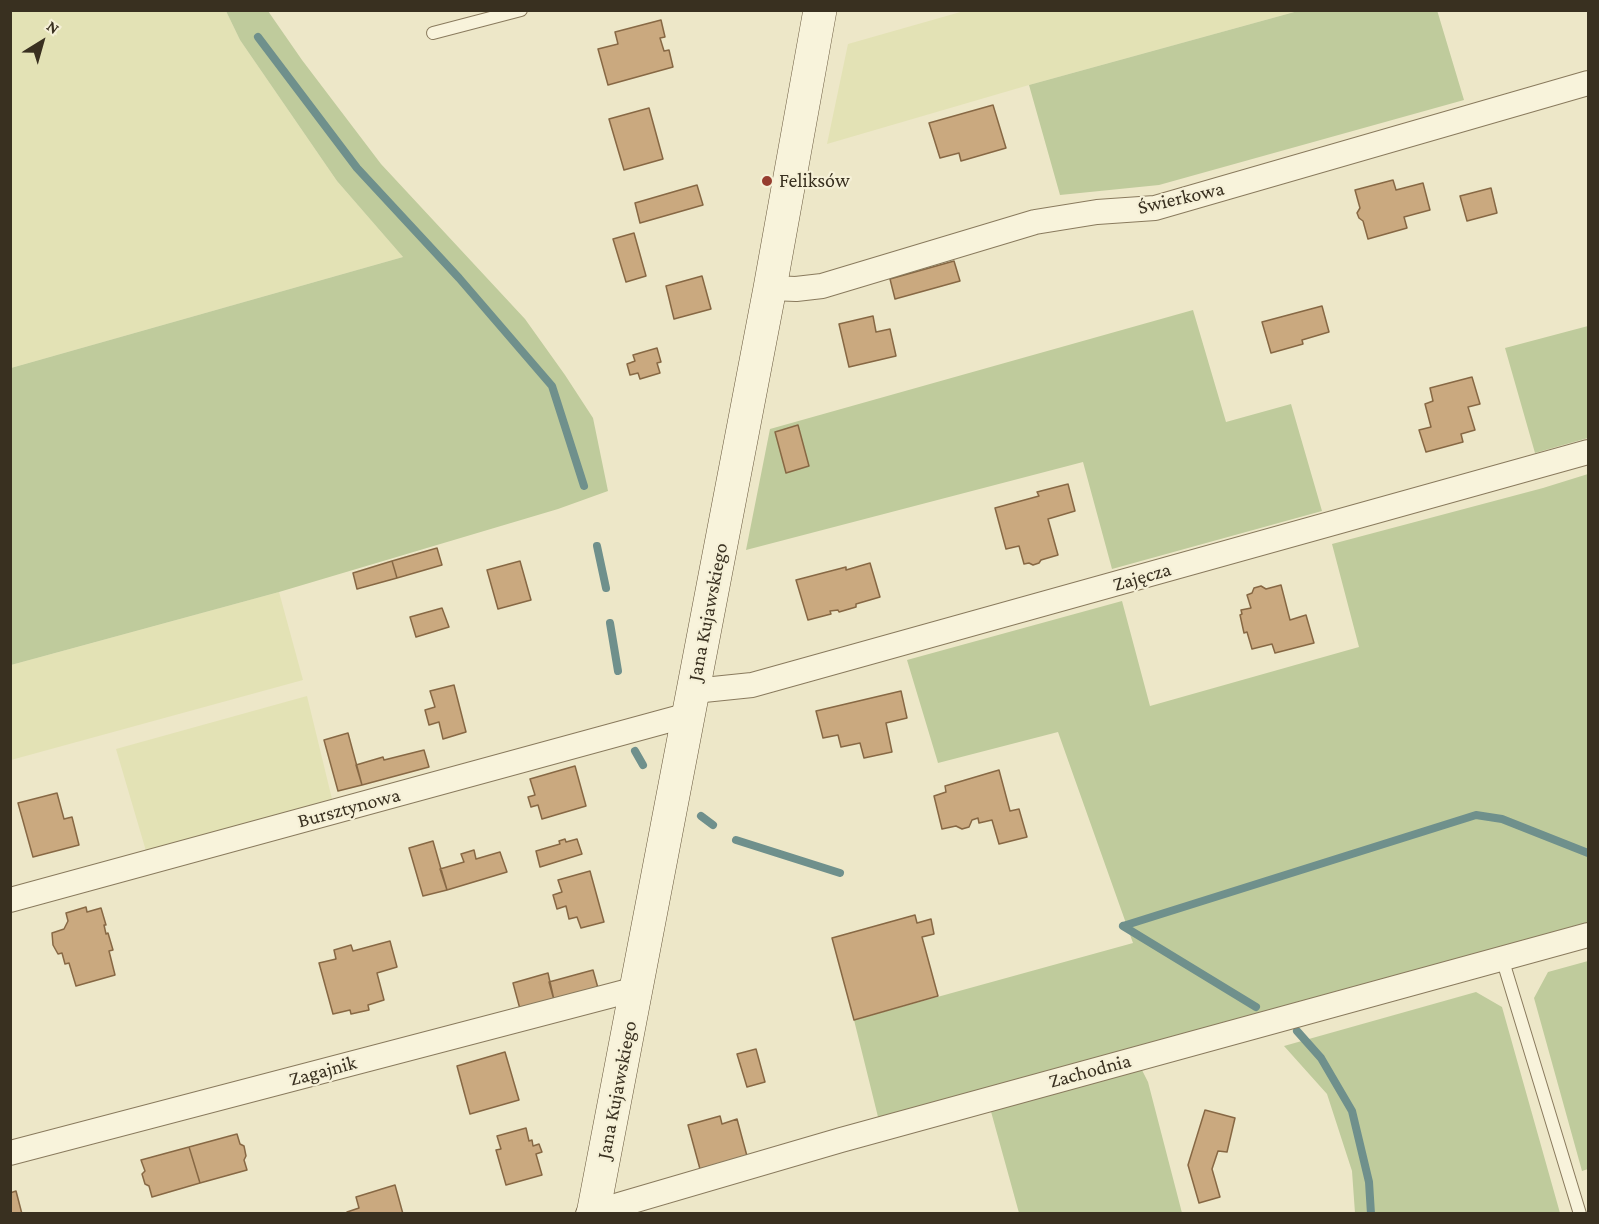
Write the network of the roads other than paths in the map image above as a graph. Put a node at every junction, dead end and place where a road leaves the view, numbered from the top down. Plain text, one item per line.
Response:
1 (521, 10) edge
2 (820, 10) edge
3 (433, 33) dead end
4 (1588, 83) edge
5 (770, 288) junction
6 (1588, 452) edge
7 (691, 703) junction
8 (10, 900) edge
9 (1588, 935) edge
10 (1502, 958) junction
11 (636, 989) junction
12 (10, 1153) edge
13 (591, 1213) edge
14 (1580, 1214) edge

1 - 3 lane
2 - 5 main road, Jana Kujawskiego
4 - 5 street, Świerkowa
5 - 7 main road, Jana Kujawskiego
6 - 7 street, Zajęcza
7 - 8 street, Bursztynowa
7 - 11 main road, Jana Kujawskiego
9 - 10 street, Zachodnia
10 - 13 street, Zachodnia
10 - 14 lane
11 - 12 street, Zagajnik
11 - 13 main road, Jana Kujawskiego

